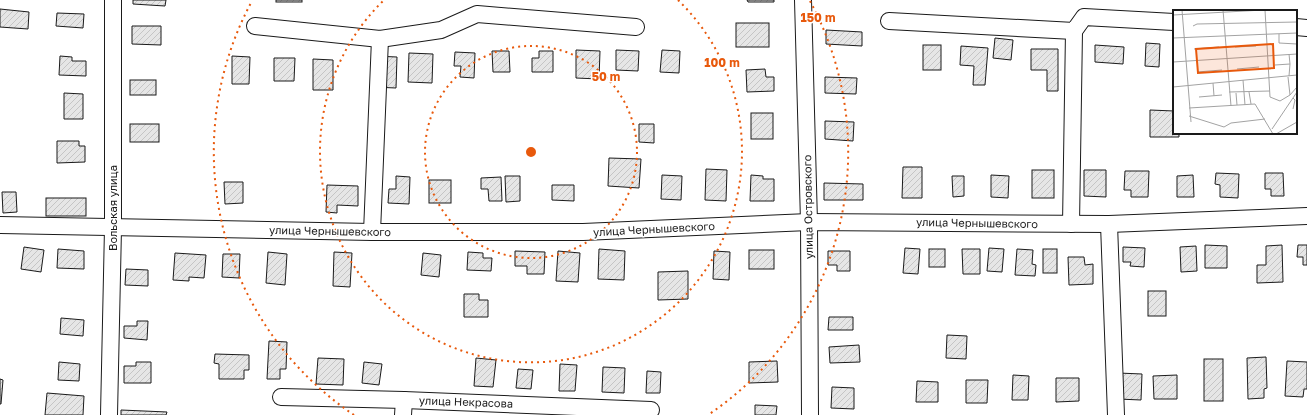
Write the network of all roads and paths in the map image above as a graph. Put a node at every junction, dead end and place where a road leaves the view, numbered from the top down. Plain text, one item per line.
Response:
1 (113, 0) edge
2 (803, 0) edge
3 (477, 7) edge
4 (889, 21) dead end
5 (1173, 22) edge
6 (255, 26) dead end
7 (636, 27) dead end
8 (1297, 27) edge
9 (1307, 28) edge
10 (1074, 31) junction
11 (380, 39) junction
12 (1307, 216) edge
13 (808, 222) junction
14 (1071, 224) junction
15 (1109, 224) junction
16 (0, 225) edge
17 (113, 228) junction
18 (372, 232) junction
19 (281, 397) dead end
20 (403, 407) edge
21 (651, 410) dead end
22 (109, 415) edge
23 (810, 415) edge
24 (1116, 415) edge

1 - 17 street, Вольская улица
2 - 13 street, улица Островского
3 - 7 street
3 - 11 street
4 - 10 street
5 - 10 street
6 - 11 street
8 - 9 street
10 - 14 street
11 - 18 street
12 - 15 street, улица Чернышевского
13 - 14 street, улица Чернышевского
13 - 18 street, улица Чернышевского
13 - 23 street, улица Островского
14 - 15 street, улица Чернышевского
15 - 24 street
16 - 17 street, улица Чернышевского
17 - 18 street, улица Чернышевского
17 - 22 street, Вольская улица
19 - 20 street, улица Некрасова
20 - 21 street, улица Некрасова

